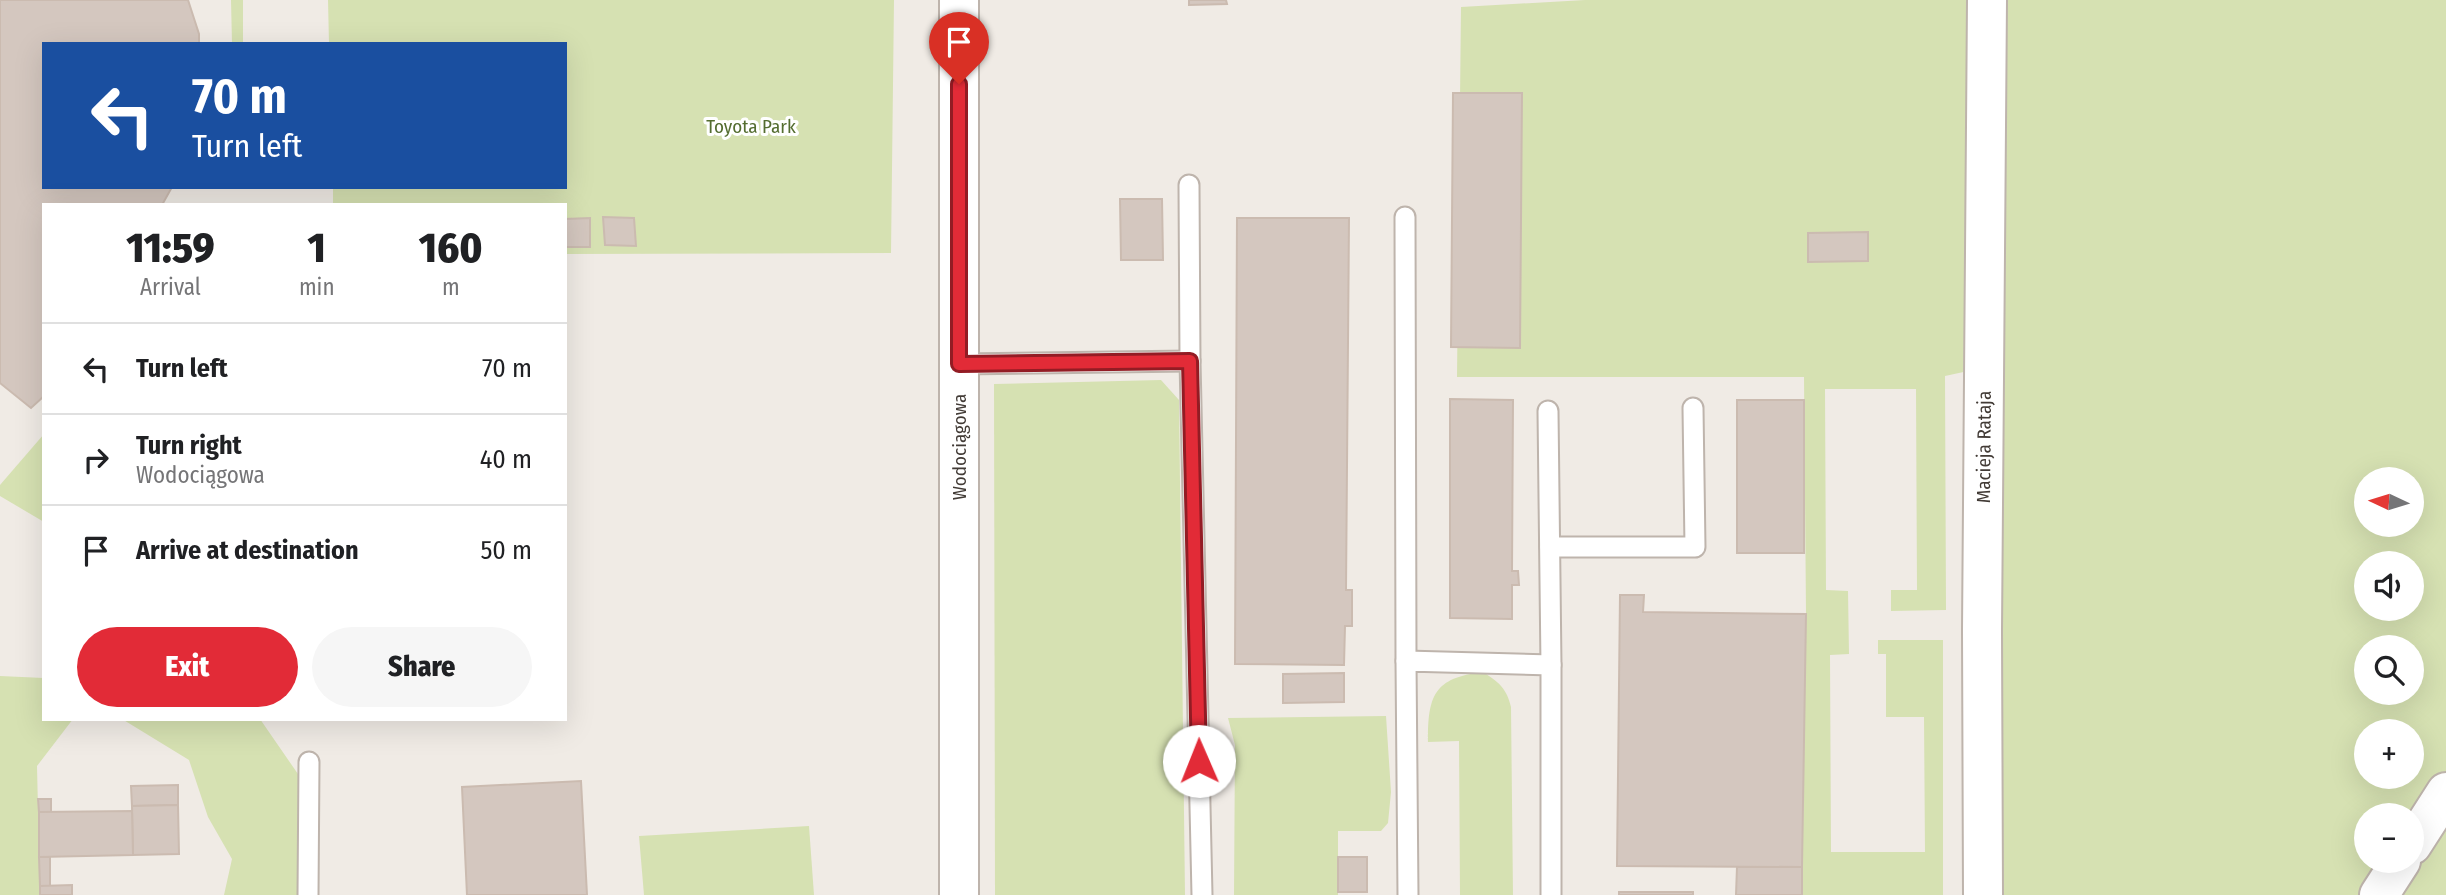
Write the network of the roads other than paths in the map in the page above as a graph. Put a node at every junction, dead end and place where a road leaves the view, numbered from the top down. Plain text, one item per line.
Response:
1 (959, 0) edge
2 (1987, 0) edge
3 (1189, 185) dead end
4 (1405, 217) dead end
5 (1190, 361) junction
6 (959, 364) junction
7 (1693, 408) dead end
8 (1548, 411) dead end
9 (1550, 547) junction
10 (1406, 661) junction
11 (1550, 666) junction
12 (309, 762) dead end
13 (2446, 792) edge
14 (2424, 826) edge
15 (2393, 873) edge
16 (308, 895) edge
17 (959, 895) edge
18 (1202, 895) edge
19 (1408, 895) edge
20 (1551, 895) edge
21 (1983, 895) edge
22 (2379, 895) edge

1 - 6 street, Wodociągowa
2 - 21 street, Macieja Rataja
3 - 5 lane
4 - 10 lane
5 - 6 lane
5 - 18 lane
6 - 17 street, Wodociągowa
7 - 9 lane
8 - 9 lane
9 - 11 lane
10 - 11 lane
10 - 19 lane
11 - 20 lane
12 - 16 lane
13 - 14 street
15 - 22 street

